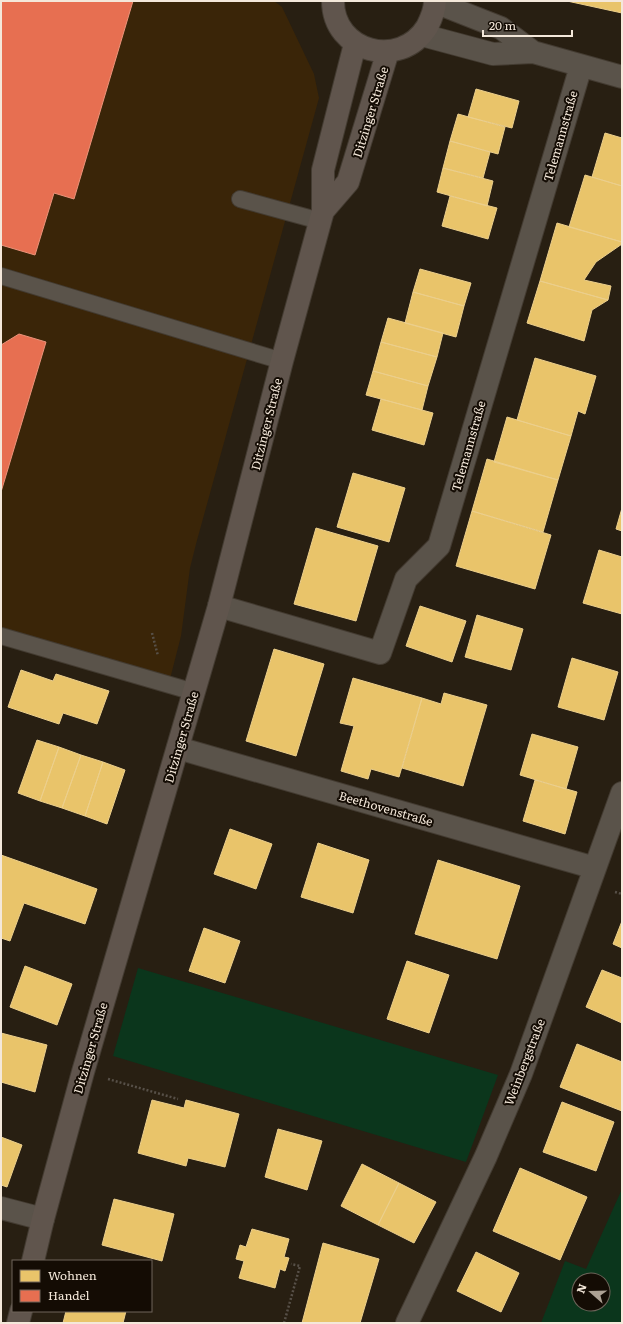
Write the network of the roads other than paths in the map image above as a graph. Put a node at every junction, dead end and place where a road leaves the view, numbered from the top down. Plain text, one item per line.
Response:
1 (331, 2) edge
2 (435, 2) edge
3 (422, 34) junction
4 (355, 44) junction
5 (388, 51) junction
6 (533, 52) junction
7 (581, 66) junction
8 (622, 77) edge
9 (240, 199) dead end
10 (321, 216) junction
11 (1, 276) edge
12 (282, 361) junction
13 (219, 606) junction
14 (1, 636) edge
15 (194, 692) junction
16 (178, 748) junction
17 (622, 793) edge
18 (595, 868) junction
19 (1, 1208) edge
20 (43, 1219) junction
21 (33, 1260) edge
22 (21, 1312) edge
23 (18, 1323) edge
24 (407, 1323) edge

1 - 4 street
2 - 3 street
2 - 6 street
3 - 5 street
3 - 6 street
4 - 5 street
4 - 10 street, Ditzinger Straße
5 - 10 street, Ditzinger Straße
6 - 7 street
7 - 8 street
7 - 13 street, Telemannstraße
9 - 10 lane
10 - 12 street, Ditzinger Straße
11 - 12 lane
12 - 13 street, Ditzinger Straße
13 - 15 street, Ditzinger Straße
14 - 15 lane
15 - 16 street, Ditzinger Straße
16 - 18 street, Beethovenstraße
16 - 20 street, Ditzinger Straße
17 - 18 street, Weinbergstraße
18 - 24 street, Weinbergstraße
19 - 20 street
20 - 21 street, Ditzinger Straße
22 - 23 street

